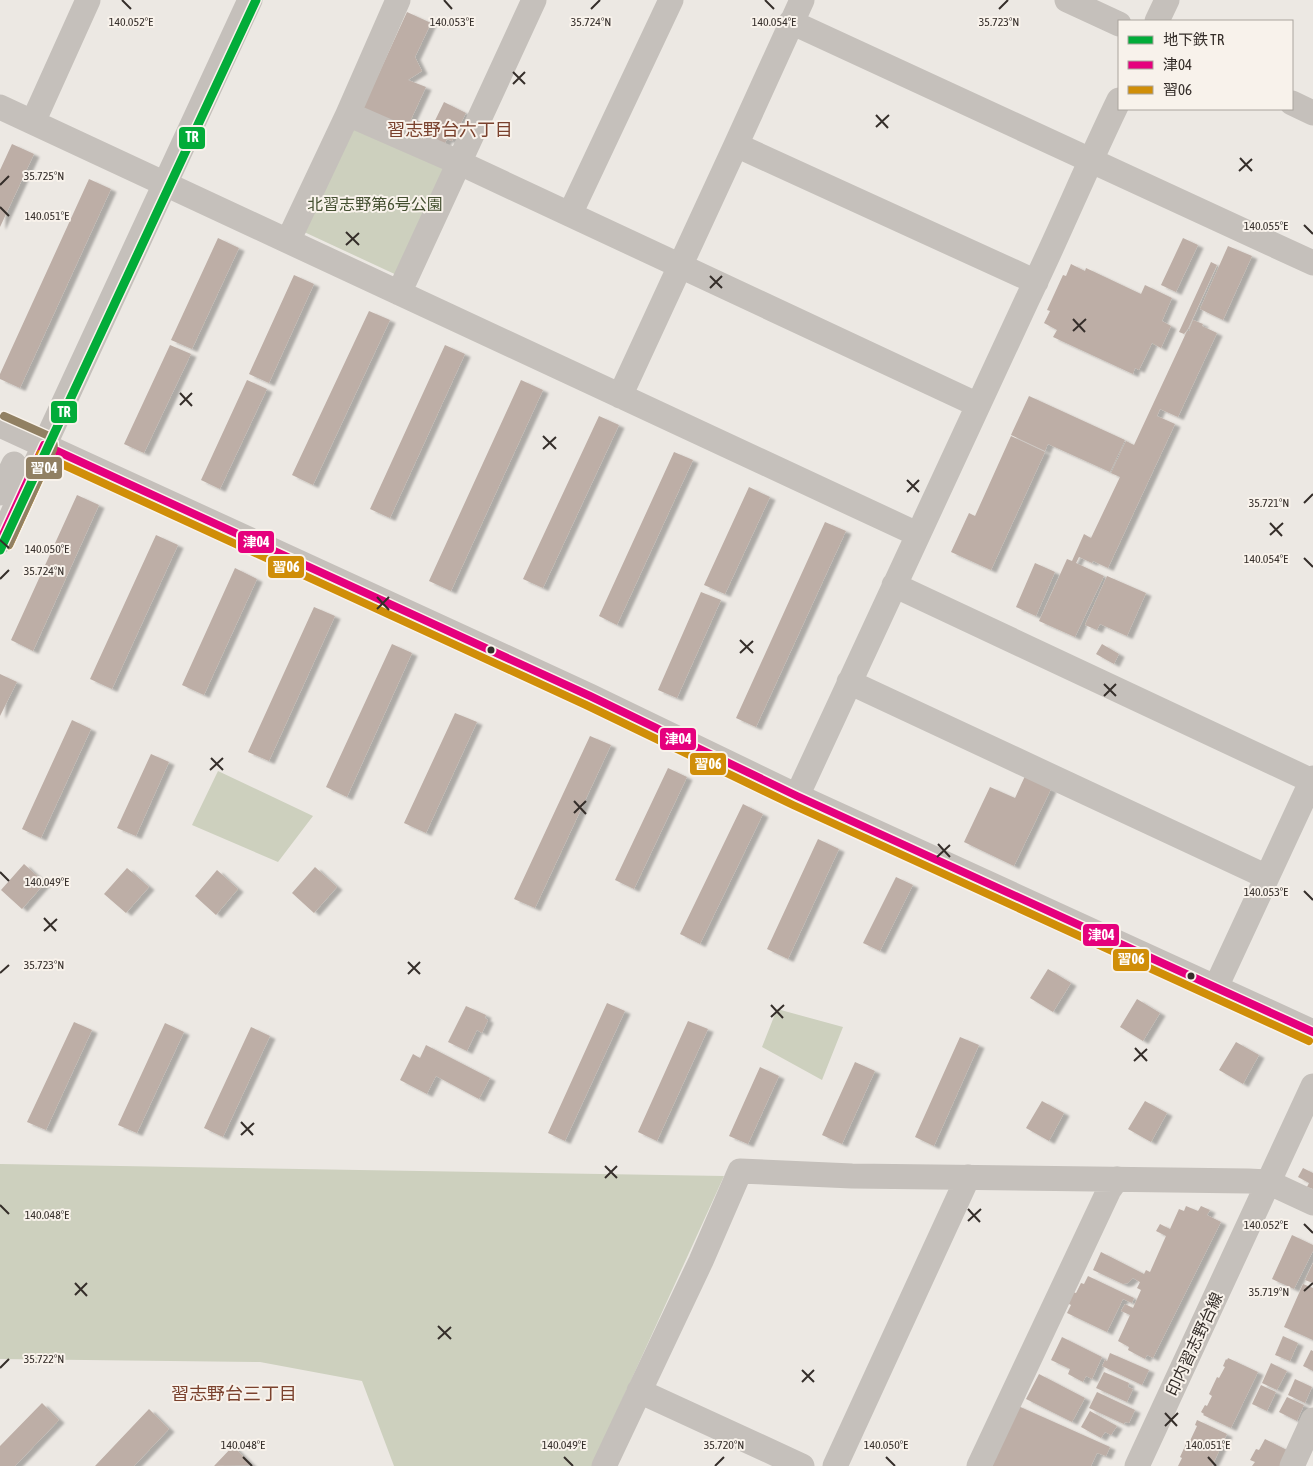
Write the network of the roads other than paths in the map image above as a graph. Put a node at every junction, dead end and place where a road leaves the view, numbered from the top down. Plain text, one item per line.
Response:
1 (88, 0) edge
2 (250, 0) edge
3 (398, 0) edge
4 (534, 0) edge
5 (671, 0) edge
6 (802, 0) edge
7 (1066, 0) edge
8 (1167, 0) edge
9 (1157, 20) edge
10 (791, 22) junction
11 (1118, 24) edge
12 (1118, 102) edge
13 (1293, 103) edge
14 (0, 107) edge
15 (1313, 112) edge
16 (348, 114) junction
17 (33, 122) junction
18 (736, 145) junction
19 (1090, 161) junction
20 (460, 163) junction
21 (165, 184) junction
22 (570, 214) junction
23 (288, 241) junction
24 (1313, 263) edge
25 (680, 267) junction
26 (1036, 282) junction
27 (399, 293) junction
28 (620, 396) junction
29 (978, 405) junction
30 (0, 424) edge
31 (44, 445) junction
32 (14, 464) dead end
33 (0, 493) edge
34 (917, 534) junction
35 (0, 541) edge
36 (894, 585) junction
37 (849, 682) junction
38 (1312, 779) edge
39 (797, 796) junction
40 (1267, 877) junction
41 (1216, 987) junction
42 (1313, 1032) edge
43 (1313, 1086) edge
44 (968, 1177) junction
45 (1117, 1179) junction
46 (1268, 1182) junction
47 (1313, 1203) edge
48 (640, 1391) junction
49 (1313, 1420) edge
50 (604, 1466) edge
51 (802, 1466) edge
52 (834, 1466) edge
53 (979, 1466) edge
54 (1137, 1466) edge
55 (1292, 1466) edge

1 - 17 street
2 - 21 street
3 - 16 street
4 - 20 street
5 - 22 street
6 - 10 street
7 - 11 street
8 - 9 street
10 - 18 street
10 - 19 street
12 - 19 street
13 - 15 street
14 - 17 street
16 - 20 street
16 - 23 street
17 - 21 street
18 - 25 street
18 - 26 street
19 - 24 street
19 - 26 street
20 - 22 street
20 - 27 street
21 - 23 street
21 - 31 street
22 - 25 street
23 - 27 street
25 - 28 street
25 - 29 street
26 - 29 street
27 - 28 street
28 - 34 street
29 - 34 street
30 - 31 street
31 - 35 street
31 - 39 street
32 - 33 street
34 - 36 street
36 - 37 street
36 - 38 street
37 - 39 street
37 - 40 street
38 - 40 street
39 - 41 street
40 - 41 street
41 - 42 street
43 - 46 street, 印内習志野台線
44 - 45 street
44 - 48 street
44 - 52 street
45 - 46 street
45 - 53 street
46 - 47 street
46 - 54 street, 印内習志野台線
48 - 50 street
48 - 51 street
49 - 55 street

